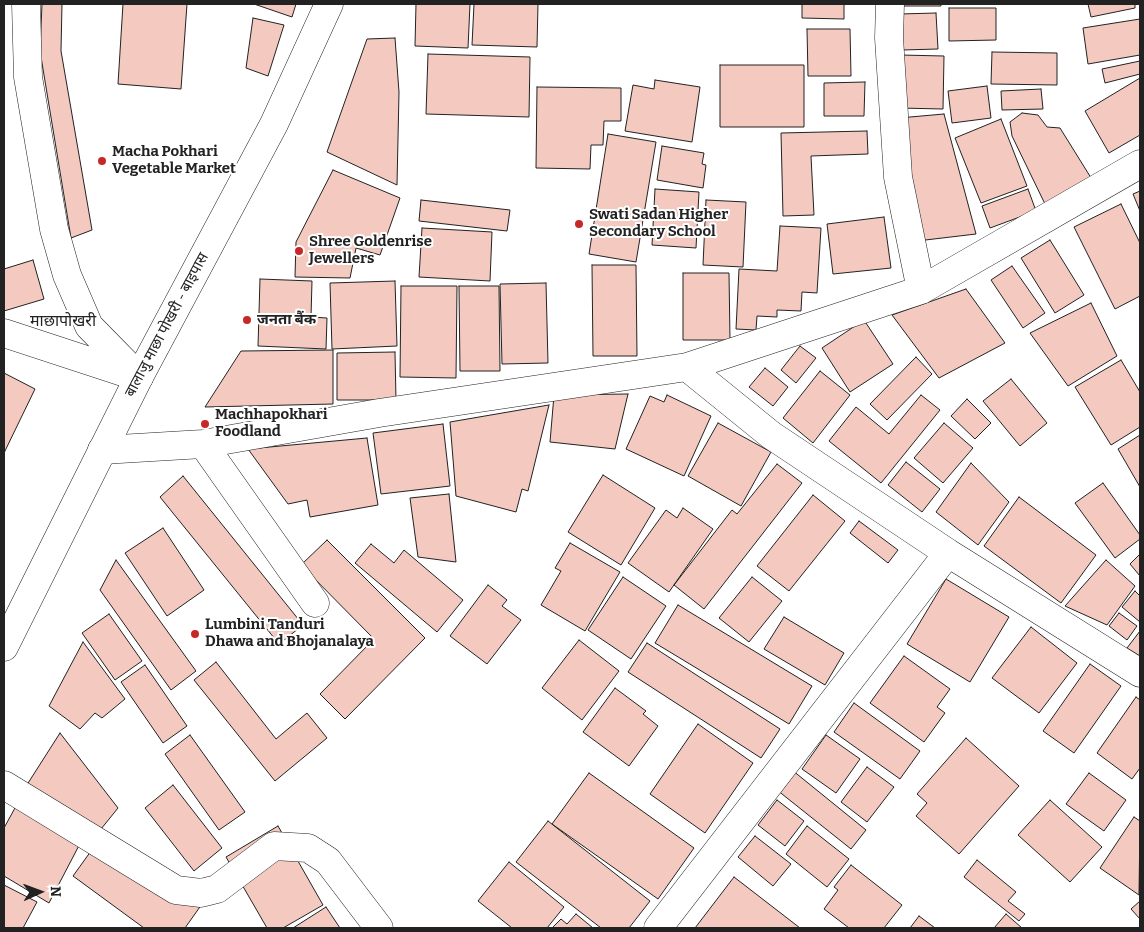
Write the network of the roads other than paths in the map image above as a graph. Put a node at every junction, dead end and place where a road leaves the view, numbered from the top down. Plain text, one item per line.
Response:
1 (26, 4) edge
2 (329, 4) edge
3 (890, 4) edge
4 (1140, 164) edge
5 (921, 290) junction
6 (4, 333) edge
7 (687, 367) junction
8 (139, 377) junction
9 (203, 444) junction
10 (102, 450) junction
11 (948, 553) junction
12 (315, 603) dead end
13 (4, 646) edge
14 (1140, 673) edge
15 (4, 785) edge
16 (379, 928) edge
17 (658, 928) edge

1 - 8 street
2 - 8 street, बालाजु माछा पोखरी - बाइपास
3 - 5 street
4 - 5 street
5 - 7 street
6 - 8 street
7 - 9 street
7 - 11 street
8 - 10 street, बालाजु माछा पोखरी - बाइपास
9 - 10 street
9 - 12 street
10 - 13 street, बालाजु माछा पोखरी - बाइपास
11 - 14 street
11 - 17 street
15 - 16 street

